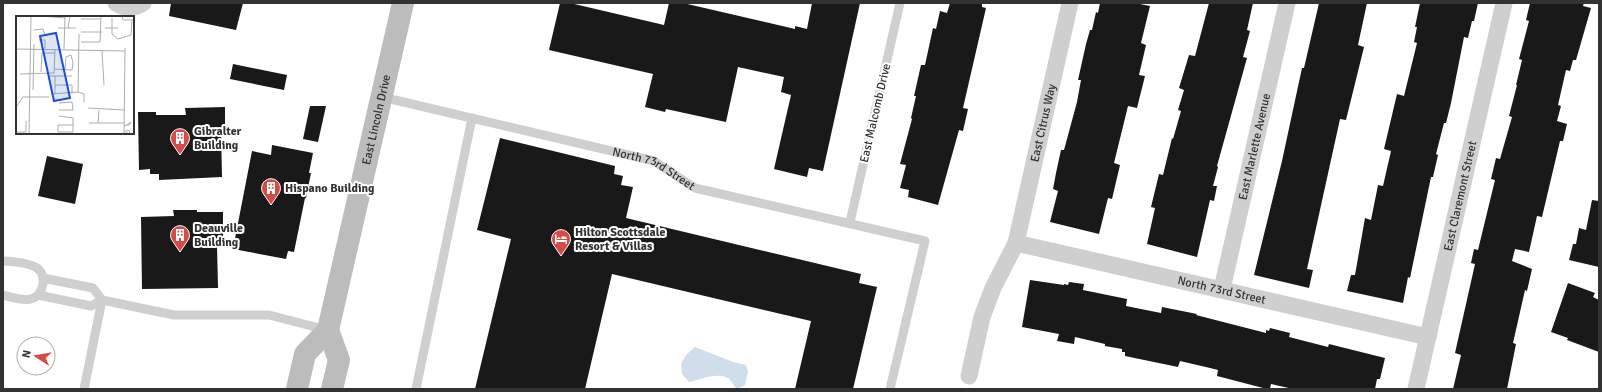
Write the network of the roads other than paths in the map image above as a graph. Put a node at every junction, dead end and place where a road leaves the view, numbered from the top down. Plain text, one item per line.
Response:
1 (116, 3) edge
2 (143, 3) edge
3 (403, 3) edge
4 (900, 3) edge
5 (1070, 3) edge
6 (1287, 3) edge
7 (1504, 3) edge
8 (382, 97) junction
9 (472, 118) junction
10 (850, 222) junction
11 (1016, 243) junction
12 (3, 261) edge
13 (43, 278) junction
14 (1222, 289) junction
15 (3, 295) edge
16 (38, 295) junction
17 (102, 300) junction
18 (328, 330) junction
19 (1428, 337) junction
20 (969, 376) dead end
21 (84, 389) edge
22 (296, 389) edge
23 (332, 389) edge
24 (416, 389) edge
25 (890, 389) edge
26 (1416, 389) edge

1 - 2 street
3 - 8 main road, East Lincoln Drive
4 - 10 lane, East Malcomb Drive
5 - 11 street, East Citrus Way
6 - 14 street, East Marlette Avenue
7 - 19 street, East Claremont Street
8 - 9 lane, North 73rd Street
8 - 18 main road, East Lincoln Drive
9 - 10 lane, North 73rd Street
9 - 24 lane
10 - 25 lane, North 73rd Street
11 - 14 street, North 73rd Street
11 - 20 street, East Citrus Way
12 - 13 lane
13 - 16 lane
13 - 17 lane
14 - 19 street, North 73rd Street
15 - 16 lane
16 - 17 lane
17 - 18 lane
17 - 21 lane
18 - 22 main road
18 - 23 main road
19 - 26 street, East Claremont Street

